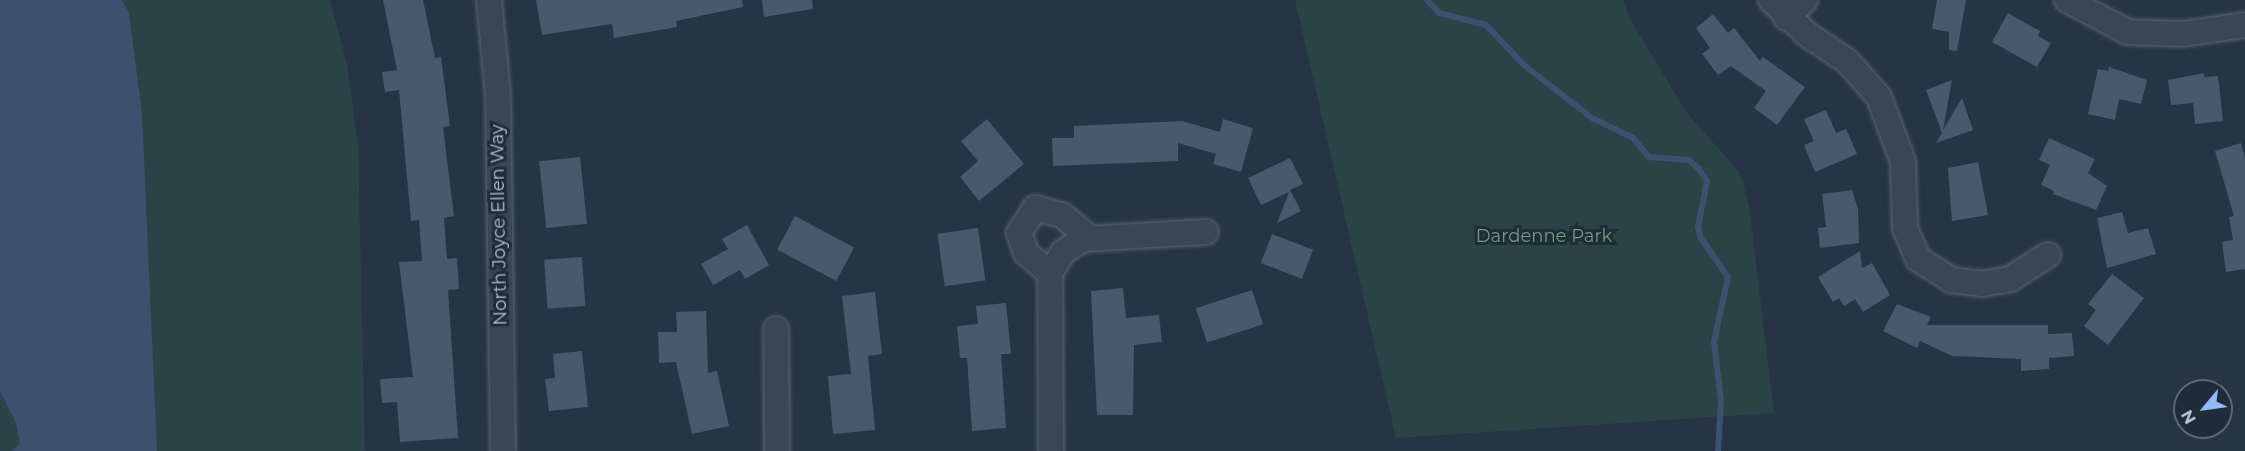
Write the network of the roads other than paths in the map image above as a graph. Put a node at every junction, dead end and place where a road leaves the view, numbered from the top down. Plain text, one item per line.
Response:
1 (489, 0) edge
2 (1805, 0) edge
3 (2067, 0) edge
4 (1779, 9) edge
5 (2245, 25) edge
6 (1206, 232) dead end
7 (1089, 238) junction
8 (2048, 255) dead end
9 (1050, 273) junction
10 (776, 329) dead end
11 (503, 451) edge
12 (777, 451) edge
13 (1051, 451) edge

1 - 11 street, North Joyce Ellen Way
2 - 4 street
3 - 5 street
4 - 8 street
6 - 7 street
7 - 9 street
7 - 9 street
9 - 13 street
10 - 12 street

